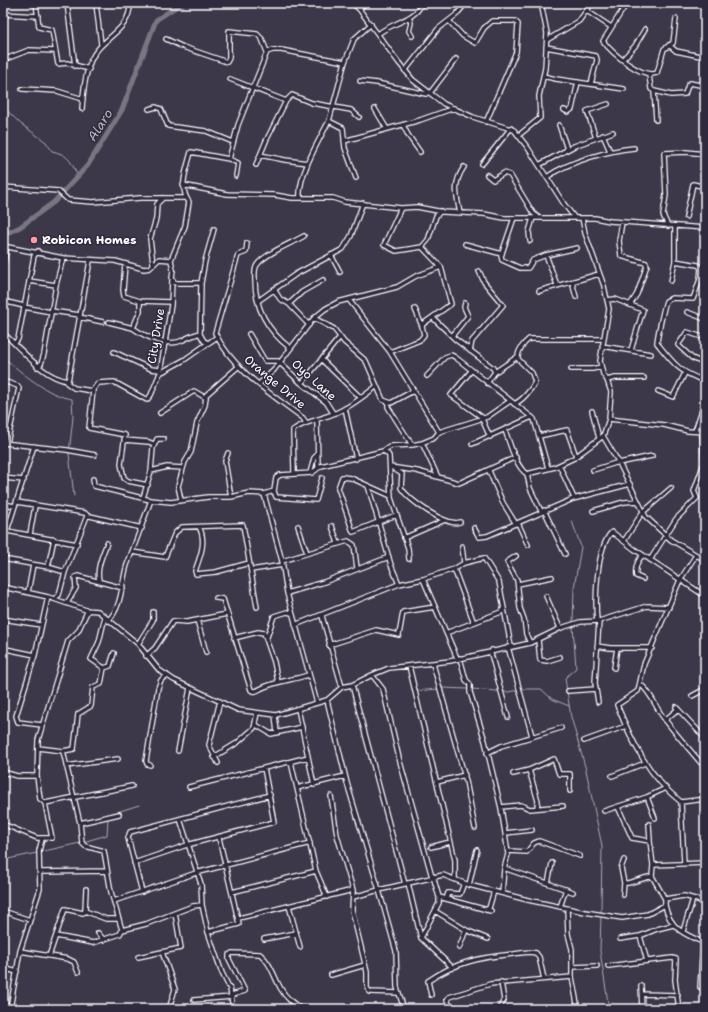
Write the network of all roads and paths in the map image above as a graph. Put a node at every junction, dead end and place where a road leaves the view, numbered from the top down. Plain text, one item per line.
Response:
1 (36, 3) edge
2 (67, 3) edge
3 (130, 3) edge
4 (352, 3) edge
5 (366, 3) edge
6 (422, 3) edge
7 (466, 3) edge
8 (541, 3) edge
9 (591, 3) edge
10 (627, 3) edge
11 (96, 4) edge
12 (359, 9) junction
13 (587, 11) junction
14 (4, 14) edge
15 (38, 16) junction
16 (409, 17) junction
17 (676, 19) dead end
18 (3, 20) edge
19 (449, 21) junction
20 (371, 24) junction
21 (611, 27) junction
22 (645, 29) dead end
23 (378, 34) junction
24 (705, 35) edge
25 (412, 36) dead end
26 (166, 39) dead end
27 (547, 40) junction
28 (704, 42) edge
29 (101, 44) junction
30 (669, 46) junction
31 (546, 47) junction
32 (55, 50) junction
33 (267, 52) junction
34 (705, 57) edge
35 (456, 59) dead end
36 (623, 59) junction
37 (3, 60) edge
38 (345, 62) junction
39 (75, 66) junction
40 (89, 69) junction
41 (405, 71) junction
42 (650, 74) junction
43 (543, 76) junction
44 (230, 79) dead end
45 (360, 81) dead end
46 (578, 82) junction
47 (591, 84) junction
48 (705, 86) edge
49 (253, 88) junction
50 (22, 89) dead end
51 (624, 89) dead end
52 (654, 91) junction
53 (429, 92) junction
54 (83, 99) junction
55 (286, 101) junction
56 (608, 104) dead end
57 (332, 106) junction
58 (454, 108) junction
59 (82, 109) dead end
60 (149, 109) dead end
61 (375, 109) dead end
62 (564, 110) dead end
63 (359, 117) dead end
64 (656, 120) dead end
65 (330, 121) junction
66 (486, 122) junction
67 (404, 125) junction
68 (559, 125) dead end
69 (511, 128) junction
70 (387, 129) junction
71 (613, 132) dead end
72 (519, 135) junction
73 (603, 135) junction
74 (596, 138) junction
75 (344, 141) junction
76 (232, 142) junction
77 (634, 148) dead end
78 (567, 149) junction
79 (610, 151) junction
80 (420, 152) dead end
81 (705, 154) edge
82 (260, 155) junction
83 (229, 159) junction
84 (308, 163) junction
85 (482, 164) dead end
86 (539, 164) junction
87 (256, 166) dead end
88 (464, 167) dead end
89 (487, 175) dead end
90 (236, 176) dead end
91 (547, 177) junction
92 (356, 178) dead end
93 (183, 185) junction
94 (3, 187) edge
95 (705, 187) edge
96 (300, 197) junction
97 (162, 198) junction
98 (186, 198) junction
99 (363, 203) junction
100 (401, 208) junction
101 (440, 211) junction
102 (460, 213) junction
103 (570, 213) junction
104 (538, 217) junction
105 (567, 217) junction
106 (575, 217) junction
107 (686, 217) dead end
108 (514, 218) junction
109 (533, 218) junction
110 (582, 218) junction
111 (622, 222) junction
112 (668, 226) junction
113 (675, 226) junction
114 (705, 228) edge
115 (214, 229) dead end
116 (304, 236) dead end
117 (530, 241) dead end
118 (247, 243) dead end
119 (465, 244) dead end
120 (3, 246) edge
121 (422, 247) junction
122 (577, 248) dead end
123 (6, 251) dead end
124 (38, 252) junction
125 (502, 254) junction
126 (331, 255) junction
127 (546, 255) junction
128 (63, 258) junction
129 (170, 260) junction
130 (90, 261) junction
131 (675, 261) junction
132 (153, 263) junction
133 (125, 264) junction
134 (3, 267) edge
135 (441, 267) junction
136 (478, 271) dead end
137 (340, 272) dead end
138 (599, 274) junction
139 (172, 280) junction
140 (323, 280) dead end
141 (29, 281) junction
142 (671, 281) dead end
143 (572, 282) junction
144 (201, 283) junction
145 (56, 285) junction
146 (557, 285) junction
147 (274, 289) junction
148 (539, 291) dead end
149 (576, 296) dead end
150 (349, 300) junction
151 (607, 300) junction
152 (3, 301) edge
153 (140, 301) junction
154 (258, 301) junction
155 (171, 302) junction
156 (465, 303) dead end
157 (289, 304) junction
158 (630, 305) junction
159 (24, 307) junction
160 (415, 309) dead end
161 (51, 312) junction
162 (687, 312) dead end
163 (80, 316) junction
164 (314, 318) junction
165 (433, 318) junction
166 (705, 319) edge
167 (103, 322) dead end
168 (109, 322) dead end
169 (309, 325) junction
170 (422, 326) junction
171 (133, 328) junction
172 (3, 333) edge
173 (200, 333) junction
174 (249, 334) dead end
175 (452, 336) junction
176 (217, 337) junction
177 (340, 337) junction
178 (705, 338) edge
179 (604, 339) junction
180 (165, 342) junction
181 (15, 343) junction
182 (208, 343) junction
183 (602, 346) junction
184 (290, 348) junction
185 (470, 350) junction
186 (631, 350) junction
187 (114, 352) dead end
188 (390, 352) junction
189 (651, 354) dead end
190 (517, 357) junction
191 (321, 359) junction
192 (279, 362) junction
193 (705, 364) edge
194 (239, 366) junction
195 (37, 367) junction
196 (601, 367) junction
197 (571, 369) dead end
198 (471, 371) junction
199 (160, 372) junction
200 (495, 372) junction
201 (685, 374) junction
202 (427, 376) dead end
203 (644, 378) dead end
204 (607, 380) junction
205 (3, 381) edge
206 (68, 381) junction
207 (705, 381) edge
208 (487, 382) junction
209 (302, 383) junction
210 (259, 384) junction
211 (377, 386) junction
212 (93, 391) junction
213 (413, 391) junction
214 (658, 391) dead end
215 (206, 398) junction
216 (360, 398) junction
217 (510, 401) junction
218 (705, 401) edge
219 (388, 403) junction
220 (516, 405) junction
221 (345, 408) junction
222 (592, 411) dead end
223 (160, 413) dead end
224 (333, 413) junction
225 (482, 418) junction
226 (532, 418) junction
227 (610, 419) junction
228 (316, 420) junction
229 (306, 423) junction
230 (505, 430) junction
231 (695, 431) junction
232 (439, 432) junction
233 (703, 432) edge
234 (540, 436) junction
235 (490, 437) junction
236 (601, 437) junction
237 (164, 439) dead end
238 (124, 440) junction
239 (5, 443) edge
240 (422, 443) junction
241 (154, 444) junction
242 (472, 444) dead end
243 (412, 445) junction
244 (34, 446) junction
245 (383, 451) junction
246 (228, 453) dead end
247 (95, 455) dead end
248 (317, 455) junction
249 (576, 456) junction
250 (652, 456) dead end
251 (516, 457) junction
252 (356, 458) junction
253 (619, 463) junction
254 (560, 465) junction
255 (183, 468) junction
256 (318, 468) junction
257 (392, 468) junction
258 (548, 468) junction
259 (489, 470) junction
260 (593, 470) dead end
261 (151, 471) junction
262 (294, 472) junction
263 (310, 473) junction
264 (527, 474) junction
265 (438, 477) junction
266 (3, 478) edge
267 (322, 478) dead end
268 (93, 479) dead end
269 (24, 480) junction
270 (630, 484) junction
271 (148, 485) junction
272 (368, 486) junction
273 (671, 488) dead end
274 (274, 491) junction
275 (264, 494) junction
276 (391, 496) junction
277 (231, 497) junction
278 (143, 498) junction
279 (574, 498) junction
280 (151, 500) junction
281 (181, 500) junction
282 (638, 501) junction
283 (3, 504) edge
284 (16, 504) junction
285 (35, 506) junction
286 (543, 511) junction
287 (593, 511) dead end
288 (643, 512) junction
289 (396, 514) junction
290 (88, 516) junction
291 (378, 520) junction
292 (445, 520) junction
293 (460, 522) dead end
294 (517, 523) junction
295 (298, 526) dead end
296 (332, 526) dead end
297 (198, 527) junction
298 (142, 528) junction
299 (474, 528) dead end
300 (7, 531) junction
301 (3, 533) edge
302 (30, 534) junction
303 (666, 535) junction
304 (404, 538) junction
305 (54, 539) junction
306 (624, 541) junction
307 (107, 543) dead end
308 (338, 543) junction
309 (77, 544) junction
310 (528, 545) dead end
311 (462, 546) dead end
312 (132, 552) junction
313 (308, 552) junction
314 (565, 554) dead end
315 (643, 555) junction
316 (696, 555) junction
317 (516, 556) dead end
318 (389, 557) junction
319 (3, 559) edge
320 (409, 559) dead end
321 (650, 560) junction
322 (705, 560) edge
323 (249, 563) junction
324 (282, 563) junction
325 (464, 563) junction
326 (33, 565) junction
327 (48, 567) junction
328 (358, 568) junction
329 (454, 569) junction
330 (251, 570) junction
331 (65, 572) junction
332 (552, 577) dead end
333 (423, 579) junction
334 (643, 579) dead end
335 (99, 580) junction
336 (680, 580) junction
337 (399, 584) junction
338 (518, 584) junction
339 (3, 588) edge
340 (123, 588) junction
341 (28, 592) junction
342 (286, 594) junction
343 (546, 596) dead end
344 (705, 596) edge
345 (48, 597) junction
346 (216, 598) dead end
347 (53, 599) junction
348 (67, 603) junction
349 (669, 606) junction
350 (257, 607) dead end
351 (435, 607) junction
352 (88, 610) junction
353 (291, 611) junction
354 (503, 611) junction
355 (153, 612) dead end
356 (227, 614) junction
357 (322, 616) junction
358 (3, 619) edge
359 (107, 619) junction
360 (197, 620) junction
361 (705, 620) edge
362 (598, 621) junction
363 (474, 622) junction
364 (41, 625) junction
365 (295, 625) junction
366 (560, 628) junction
367 (446, 633) junction
368 (234, 638) junction
369 (266, 638) junction
370 (538, 640) junction
371 (530, 643) junction
372 (138, 644) junction
373 (329, 645) junction
374 (597, 646) junction
375 (509, 647) junction
376 (617, 648) junction
377 (652, 648) junction
378 (3, 650) edge
379 (705, 650) edge
380 (206, 652) dead end
381 (491, 652) junction
382 (114, 653) dead end
383 (35, 655) junction
384 (146, 656) junction
385 (560, 657) dead end
386 (458, 658) junction
387 (433, 664) junction
388 (409, 666) junction
389 (104, 668) junction
390 (614, 668) dead end
391 (167, 675) junction
392 (308, 675) junction
393 (372, 675) junction
394 (278, 682) junction
395 (640, 684) junction
396 (352, 685) junction
397 (342, 687) junction
398 (190, 688) junction
399 (596, 689) junction
400 (705, 690) edge
401 (568, 691) dead end
402 (692, 696) dead end
403 (327, 700) junction
404 (220, 702) junction
405 (598, 702) dead end
406 (317, 703) junction
407 (298, 709) junction
408 (257, 713) junction
409 (275, 715) junction
410 (508, 717) dead end
411 (665, 720) junction
412 (42, 725) junction
413 (256, 725) junction
414 (626, 726) junction
415 (302, 727) junction
416 (561, 728) dead end
417 (277, 733) junction
418 (532, 736) junction
419 (705, 738) edge
420 (584, 741) dead end
421 (38, 748) junction
422 (63, 751) junction
423 (178, 751) dead end
424 (488, 753) junction
425 (214, 757) junction
426 (308, 757) junction
427 (118, 759) dead end
428 (291, 762) junction
429 (218, 763) dead end
430 (645, 763) junction
431 (705, 764) edge
432 (150, 765) dead end
433 (66, 766) junction
434 (264, 768) junction
435 (529, 770) junction
436 (3, 772) edge
437 (513, 774) dead end
438 (465, 775) junction
439 (37, 776) junction
440 (345, 776) junction
441 (612, 776) dead end
442 (437, 782) junction
443 (314, 785) junction
444 (132, 786) dead end
445 (189, 787) dead end
446 (297, 788) junction
447 (664, 789) junction
448 (570, 791) dead end
449 (270, 795) junction
450 (73, 796) junction
451 (331, 796) dead end
452 (647, 797) junction
453 (705, 799) edge
454 (681, 802) junction
455 (45, 803) junction
456 (563, 806) dead end
457 (501, 807) junction
458 (537, 807) junction
459 (618, 807) junction
460 (604, 811) dead end
461 (118, 814) dead end
462 (655, 818) dead end
463 (180, 819) junction
464 (80, 823) junction
465 (3, 824) edge
466 (649, 824) dead end
467 (475, 828) dead end
468 (532, 830) dead end
469 (506, 833) junction
470 (219, 838) junction
471 (42, 839) junction
472 (650, 841) junction
473 (450, 842) junction
474 (310, 843) junction
475 (187, 845) junction
476 (431, 847) dead end
477 (477, 850) dead end
478 (508, 852) junction
479 (580, 856) dead end
480 (624, 860) dead end
481 (134, 863) junction
482 (552, 863) dead end
483 (684, 863) junction
484 (705, 863) edge
485 (224, 865) junction
486 (653, 865) junction
487 (504, 868) junction
488 (107, 871) junction
489 (316, 871) junction
490 (41, 872) junction
491 (196, 873) junction
492 (652, 876) junction
493 (433, 877) junction
494 (455, 880) junction
495 (406, 883) junction
496 (464, 883) junction
497 (548, 883) junction
498 (624, 883) junction
499 (469, 885) junction
500 (86, 888) dead end
501 (566, 889) junction
502 (353, 890) junction
503 (379, 890) junction
504 (494, 891) junction
505 (142, 892) junction
506 (232, 892) junction
507 (573, 892) dead end
508 (502, 893) junction
509 (623, 896) dead end
510 (327, 897) junction
511 (440, 897) junction
512 (353, 898) junction
513 (446, 899) junction
514 (693, 899) junction
515 (665, 900) junction
516 (114, 901) junction
517 (705, 902) edge
518 (665, 905) junction
519 (202, 906) junction
520 (290, 906) junction
521 (560, 907) junction
522 (567, 909) junction
523 (3, 911) edge
524 (85, 911) junction
525 (435, 911) junction
526 (175, 913) junction
527 (239, 918) junction
528 (119, 919) junction
529 (30, 920) junction
530 (673, 926) junction
531 (122, 930) junction
532 (466, 930) junction
533 (683, 931) junction
534 (208, 932) junction
535 (98, 933) dead end
536 (296, 933) junction
537 (56, 936) junction
538 (640, 936) junction
539 (421, 938) junction
540 (264, 939) dead end
541 (488, 939) dead end
542 (620, 939) dead end
543 (104, 940) junction
544 (704, 942) edge
545 (300, 946) dead end
546 (459, 948) dead end
547 (20, 950) junction
548 (162, 952) junction
549 (49, 956) junction
550 (138, 957) dead end
551 (647, 960) junction
552 (365, 965) junction
553 (597, 966) dead end
554 (608, 966) dead end
555 (572, 967) junction
556 (3, 968) edge
557 (453, 968) junction
558 (703, 971) edge
559 (17, 972) junction
560 (78, 972) dead end
561 (331, 975) dead end
562 (572, 977) junction
563 (544, 979) junction
564 (501, 982) junction
565 (641, 986) dead end
566 (700, 988) dead end
567 (399, 993) junction
568 (642, 994) junction
569 (431, 995) dead end
570 (678, 995) junction
571 (232, 996) junction
572 (194, 1000) dead end
573 (10, 1009) edge
574 (169, 1009) edge
575 (233, 1009) edge
576 (301, 1009) edge
577 (404, 1009) edge
578 (452, 1009) edge
579 (500, 1009) edge
580 (578, 1009) edge
581 (642, 1009) edge
582 (679, 1009) edge

1 - 15 street
2 - 39 street
3 - 29 street
4 - 12 street
5 - 12 street
6 - 16 street
7 - 19 street
8 - 27 street
9 - 13 street
10 - 21 street
11 - 29 street
12 - 20 street
13 - 21 street
13 - 27 street
14 - 15 street
14 - 18 street
15 - 32 street
16 - 23 street
16 - 25 street
17 - 30 street
19 - 41 street
19 - 66 street
20 - 23 street
20 - 38 street
21 - 36 street
22 - 36 street
23 - 41 street
24 - 28 street
26 - 33 street
27 - 31 street
29 - 40 street
30 - 34 street
30 - 42 street
31 - 43 street
31 - 47 street
32 - 37 street
32 - 39 street
33 - 38 street
33 - 49 street
35 - 53 street
36 - 42 street
38 - 57 street
39 - 40 street
40 - 54 street
41 - 53 street
42 - 52 street
43 - 46 street
43 - 72 street
44 - 49 street
45 - 53 street
46 - 47 street
46 - 62 street
47 - 51 street
48 - 52 street
49 - 55 street
49 - 76 street
50 - 54 street
52 - 64 street
53 - 58 street
54 - 59 street
55 - 57 street
55 - 82 street
56 - 74 street
57 - 63 street
57 - 65 street
58 - 66 street
58 - 67 street
60 - 76 street
61 - 70 street
65 - 75 street
65 - 84 street
66 - 69 street
67 - 70 street
67 - 80 street
68 - 78 street
69 - 72 street
69 - 85 street
70 - 75 street
71 - 73 street
72 - 86 street
73 - 74 street
73 - 79 street
74 - 78 street
75 - 92 street
76 - 83 street
77 - 79 street
78 - 86 street
79 - 91 street
81 - 112 street
82 - 84 street
82 - 87 street
83 - 90 street
83 - 93 street
84 - 96 street
86 - 91 street
88 - 102 street
89 - 104 street
91 - 103 street
93 - 96 street
93 - 98 street
94 - 97 street
95 - 107 street
96 - 99 street
97 - 98 street
97 - 132 street
98 - 129 street
99 - 100 street
99 - 126 street
100 - 101 street
100 - 121 street
101 - 102 street
101 - 121 street
102 - 108 street
103 - 105 street
103 - 106 street
104 - 105 street
104 - 109 street
105 - 106 street
106 - 110 street
108 - 109 street
108 - 125 street
109 - 117 street
110 - 111 street
110 - 138 street
111 - 112 street
111 - 158 street
112 - 113 street
113 - 114 street
113 - 131 street
115 - 144 street
116 - 154 street
118 - 176 street
119 - 125 street
120 - 124 street
121 - 135 street
122 - 127 street
123 - 134 street
124 - 128 street
124 - 141 street
125 - 127 street
126 - 137 street
126 - 147 street
127 - 146 street
128 - 130 street
128 - 145 street
129 - 132 street
129 - 139 street, City Drive
130 - 133 street
130 - 163 street
131 - 142 street
131 - 201 street
132 - 133 street
133 - 153 street
135 - 150 street
135 - 165 street
136 - 185 street
138 - 143 street
138 - 151 street
139 - 144 street
139 - 155 street, City Drive
140 - 157 street
141 - 145 street
141 - 159 street
143 - 146 street
143 - 149 street
144 - 173 street
145 - 161 street
146 - 148 street
147 - 154 street
147 - 157 street
150 - 164 street
150 - 188 street
151 - 158 street
151 - 179 street
152 - 159 street
153 - 155 street
153 - 171 street
154 - 184 street
155 - 180 street, City Drive
156 - 175 street
157 - 169 street
158 - 186 street
159 - 161 street
159 - 181 street
160 - 170 street
161 - 163 street
161 - 195 street
162 - 166 street
163 - 167 street
163 - 206 street
164 - 169 street
164 - 177 street
165 - 170 street
165 - 175 street
168 - 171 street
169 - 184 street
170 - 188 street
171 - 180 street
172 - 181 street
173 - 180 street
173 - 182 street
174 - 192 street
175 - 185 street
176 - 182 street
176 - 194 street, Orange Drive
177 - 191 street
177 - 211 street
178 - 193 street
179 - 183 street
179 - 190 street
180 - 199 street, City Drive
181 - 195 street
182 - 199 street
183 - 186 street
183 - 196 street
184 - 192 street
185 - 200 street
186 - 189 street
187 - 199 street
188 - 213 street
190 - 200 street
190 - 220 street
191 - 209 street
191 - 216 street
192 - 209 street, Oyo Lane
192 - 210 street
194 - 210 street, Orange Drive
194 - 215 street
195 - 206 street
196 - 197 street
196 - 204 street
198 - 202 street
198 - 208 street
198 - 225 street
199 - 212 street, City Drive
200 - 208 street
201 - 207 street
201 - 214 street
203 - 204 street
204 - 227 street
205 - 239 street
206 - 212 street
208 - 217 street
209 - 224 street, Oyo Lane
210 - 229 street, Orange Drive
211 - 216 street
211 - 219 street
212 - 238 street
213 - 219 street
213 - 232 street
215 - 223 street
215 - 255 street
216 - 221 street
217 - 220 street
217 - 225 street
218 - 231 street
219 - 243 street
220 - 226 street
221 - 224 street
221 - 252 street
222 - 236 street
224 - 228 street
225 - 232 street
225 - 235 street
226 - 230 street
226 - 234 street
227 - 231 street
227 - 236 street
228 - 229 street
228 - 248 street
229 - 262 street
230 - 235 street
230 - 251 street
231 - 233 street
232 - 240 street
233 - 303 street
234 - 249 street
234 - 258 street
235 - 242 street
236 - 249 street
236 - 253 street
237 - 241 street
238 - 241 street
238 - 271 street
239 - 244 street
240 - 243 street
240 - 265 street
241 - 261 street
243 - 245 street
244 - 247 street
244 - 269 street
245 - 252 street
245 - 257 street
246 - 277 street
248 - 256 street
248 - 263 street
249 - 254 street
250 - 253 street
251 - 259 street
251 - 264 street
252 - 256 street
253 - 260 street
253 - 270 street
254 - 258 street
254 - 279 street
255 - 261 street
255 - 281 street
256 - 263 street
257 - 265 street
257 - 276 street
257 - 292 street
258 - 264 street
259 - 265 street
259 - 294 street
261 - 271 street
262 - 263 street
262 - 274 street
264 - 286 street
266 - 269 street
267 - 274 street
268 - 278 street
269 - 284 street
270 - 279 street
270 - 282 street
271 - 278 street
272 - 276 street
272 - 291 street
272 - 291 street
273 - 288 street
274 - 275 street
275 - 277 street
275 - 324 street
276 - 289 street
277 - 281 street
278 - 280 street
279 - 286 street
280 - 281 street
280 - 298 street
282 - 287 street
282 - 288 street
283 - 284 street
284 - 285 street
284 - 300 street
285 - 290 street
285 - 302 street
286 - 294 street
286 - 314 street
288 - 303 street
288 - 306 street
289 - 291 street
289 - 304 street
290 - 298 street
290 - 309 street
291 - 318 street
292 - 293 street
292 - 304 street
294 - 299 street
294 - 310 street
295 - 313 street
296 - 308 street
297 - 312 street
297 - 323 street
297 - 323 street
298 - 312 street
300 - 301 street
300 - 302 street
302 - 305 street
303 - 316 street
303 - 321 street
304 - 320 street
305 - 309 street
305 - 327 street
306 - 315 street
306 - 362 street
307 - 335 street
308 - 313 street
308 - 328 street
309 - 331 street
311 - 325 street
312 - 340 street
313 - 324 street
315 - 321 street
315 - 334 street
316 - 322 street
316 - 336 street
317 - 338 street
318 - 328 street
318 - 337 street
319 - 326 street
321 - 336 street
323 - 330 street
324 - 330 street
324 - 342 street
325 - 329 street
325 - 354 street
326 - 327 street
326 - 341 street
327 - 331 street
328 - 342 street
329 - 333 street
329 - 363 street
330 - 350 street
331 - 347 street
332 - 338 street
333 - 337 street
333 - 351 street
335 - 340 street
335 - 348 street
336 - 344 street
336 - 349 street
337 - 357 street
338 - 371 street
339 - 341 street
340 - 359 street
341 - 345 street
342 - 353 street
343 - 366 street
345 - 347 street
345 - 364 street
346 - 356 street
347 - 348 street
348 - 352 street
349 - 362 street
349 - 377 street
351 - 367 street
351 - 373 street
352 - 359 street
352 - 412 street
353 - 365 street
353 - 369 street
354 - 363 street
354 - 375 street
355 - 372 street
356 - 360 street
356 - 368 street
357 - 365 street
357 - 373 street
358 - 364 street
359 - 372 street
359 - 389 street
360 - 380 street
360 - 384 street
361 - 379 street
362 - 366 street
362 - 374 street
363 - 367 street
364 - 383 street
365 - 392 street
366 - 370 street
367 - 386 street
368 - 369 street
368 - 394 street
369 - 394 street
370 - 371 street
370 - 385 street
371 - 375 street
372 - 384 street
373 - 397 street
374 - 376 street
374 - 399 street
375 - 381 street
375 - 418 street
376 - 377 street
376 - 390 street
377 - 395 street
378 - 383 street
381 - 386 street
381 - 410 street
382 - 389 street
383 - 412 street
384 - 391 street
386 - 387 street
386 - 424 street
387 - 388 street
387 - 438 street
388 - 393 street
388 - 442 street
389 - 422 street
391 - 398 street
391 - 432 street
392 - 394 street
392 - 406 street
393 - 396 street
393 - 493 street
395 - 411 street
395 - 414 street
396 - 397 street
396 - 495 street
397 - 403 street
398 - 404 street
398 - 423 street
399 - 401 street
399 - 405 street
400 - 402 street
403 - 406 street
403 - 440 street
404 - 408 street
404 - 425 street
406 - 407 street
407 - 409 street
407 - 415 street
408 - 409 street
408 - 413 street
409 - 417 street
411 - 419 street
411 - 431 street
412 - 421 street
413 - 417 street
413 - 425 street
414 - 420 street
414 - 430 street
415 - 417 street
415 - 426 street
416 - 418 street
418 - 424 street
421 - 422 street
421 - 439 street
422 - 433 street
424 - 457 street
425 - 429 street
426 - 428 street
426 - 443 street
427 - 433 street
428 - 434 street
428 - 446 street
430 - 441 street
430 - 447 street
433 - 450 street
434 - 445 street
434 - 449 street
435 - 437 street
435 - 448 street
435 - 458 street
436 - 439 street
438 - 442 street
438 - 467 street
439 - 455 street
440 - 443 street
440 - 503 street
442 - 473 street
443 - 446 street
444 - 450 street
446 - 474 street
447 - 452 street
447 - 454 street
449 - 463 street
449 - 470 street
450 - 455 street
450 - 464 street
451 - 502 street
452 - 459 street
452 - 462 street
453 - 454 street
454 - 483 street
455 - 471 street
456 - 458 street
457 - 458 street
457 - 469 street
459 - 460 street
459 - 472 street
461 - 464 street
463 - 475 street
463 - 481 street
464 - 488 street
465 - 471 street
466 - 472 street
468 - 469 street
469 - 478 street
470 - 475 street
470 - 485 street
471 - 490 street
472 - 486 street
473 - 476 street
473 - 494 street
474 - 485 street
474 - 489 street
475 - 481 street
475 - 491 street
477 - 499 street
478 - 479 street
478 - 487 street
480 - 498 street
481 - 505 street
482 - 497 street
483 - 484 street
483 - 486 street
485 - 491 street
485 - 506 street
486 - 492 street
487 - 497 street
487 - 508 street
488 - 490 street
488 - 516 street
489 - 506 street
489 - 510 street
490 - 529 street
491 - 505 street
491 - 519 street
492 - 498 street
492 - 515 street
493 - 494 street
493 - 495 street
493 - 511 street
494 - 496 street
495 - 503 street
495 - 539 street
496 - 499 street
496 - 513 street
497 - 501 street
498 - 509 street
499 - 504 street
500 - 524 street
501 - 507 street
501 - 521 street
502 - 510 street
502 - 512 street
503 - 512 street
503 - 567 street
504 - 508 street
504 - 513 street
505 - 516 street
506 - 527 street
508 - 521 street
510 - 520 street
511 - 513 street
511 - 525 street
512 - 552 street
514 - 515 street
514 - 517 street
514 - 533 street
515 - 518 street
516 - 528 street
518 - 522 street
518 - 530 street
519 - 526 street
519 - 534 street
520 - 527 street
520 - 536 street
521 - 522 street
522 - 555 street
523 - 529 street
524 - 528 street
524 - 537 street
525 - 532 street
525 - 539 street
526 - 531 street
526 - 548 street
527 - 534 street
528 - 531 street
529 - 547 street
530 - 533 street
530 - 538 street
531 - 543 street
532 - 541 street
532 - 546 street
533 - 544 street
534 - 571 street
535 - 543 street
536 - 540 street
536 - 545 street
537 - 543 street
537 - 549 street
538 - 542 street
538 - 551 street
539 - 557 street
544 - 558 street
547 - 549 street
547 - 559 street
548 - 550 street
548 - 574 street
549 - 560 street
551 - 554 street
551 - 570 street
552 - 561 street
552 - 567 street
553 - 555 street
555 - 562 street
556 - 559 street
557 - 563 street
557 - 569 street
558 - 566 street
559 - 573 street
562 - 563 street
562 - 580 street
563 - 564 street
564 - 578 street
564 - 579 street
565 - 568 street
567 - 577 street
568 - 570 street
568 - 581 street
570 - 582 street
571 - 572 street
571 - 575 street
571 - 576 street

